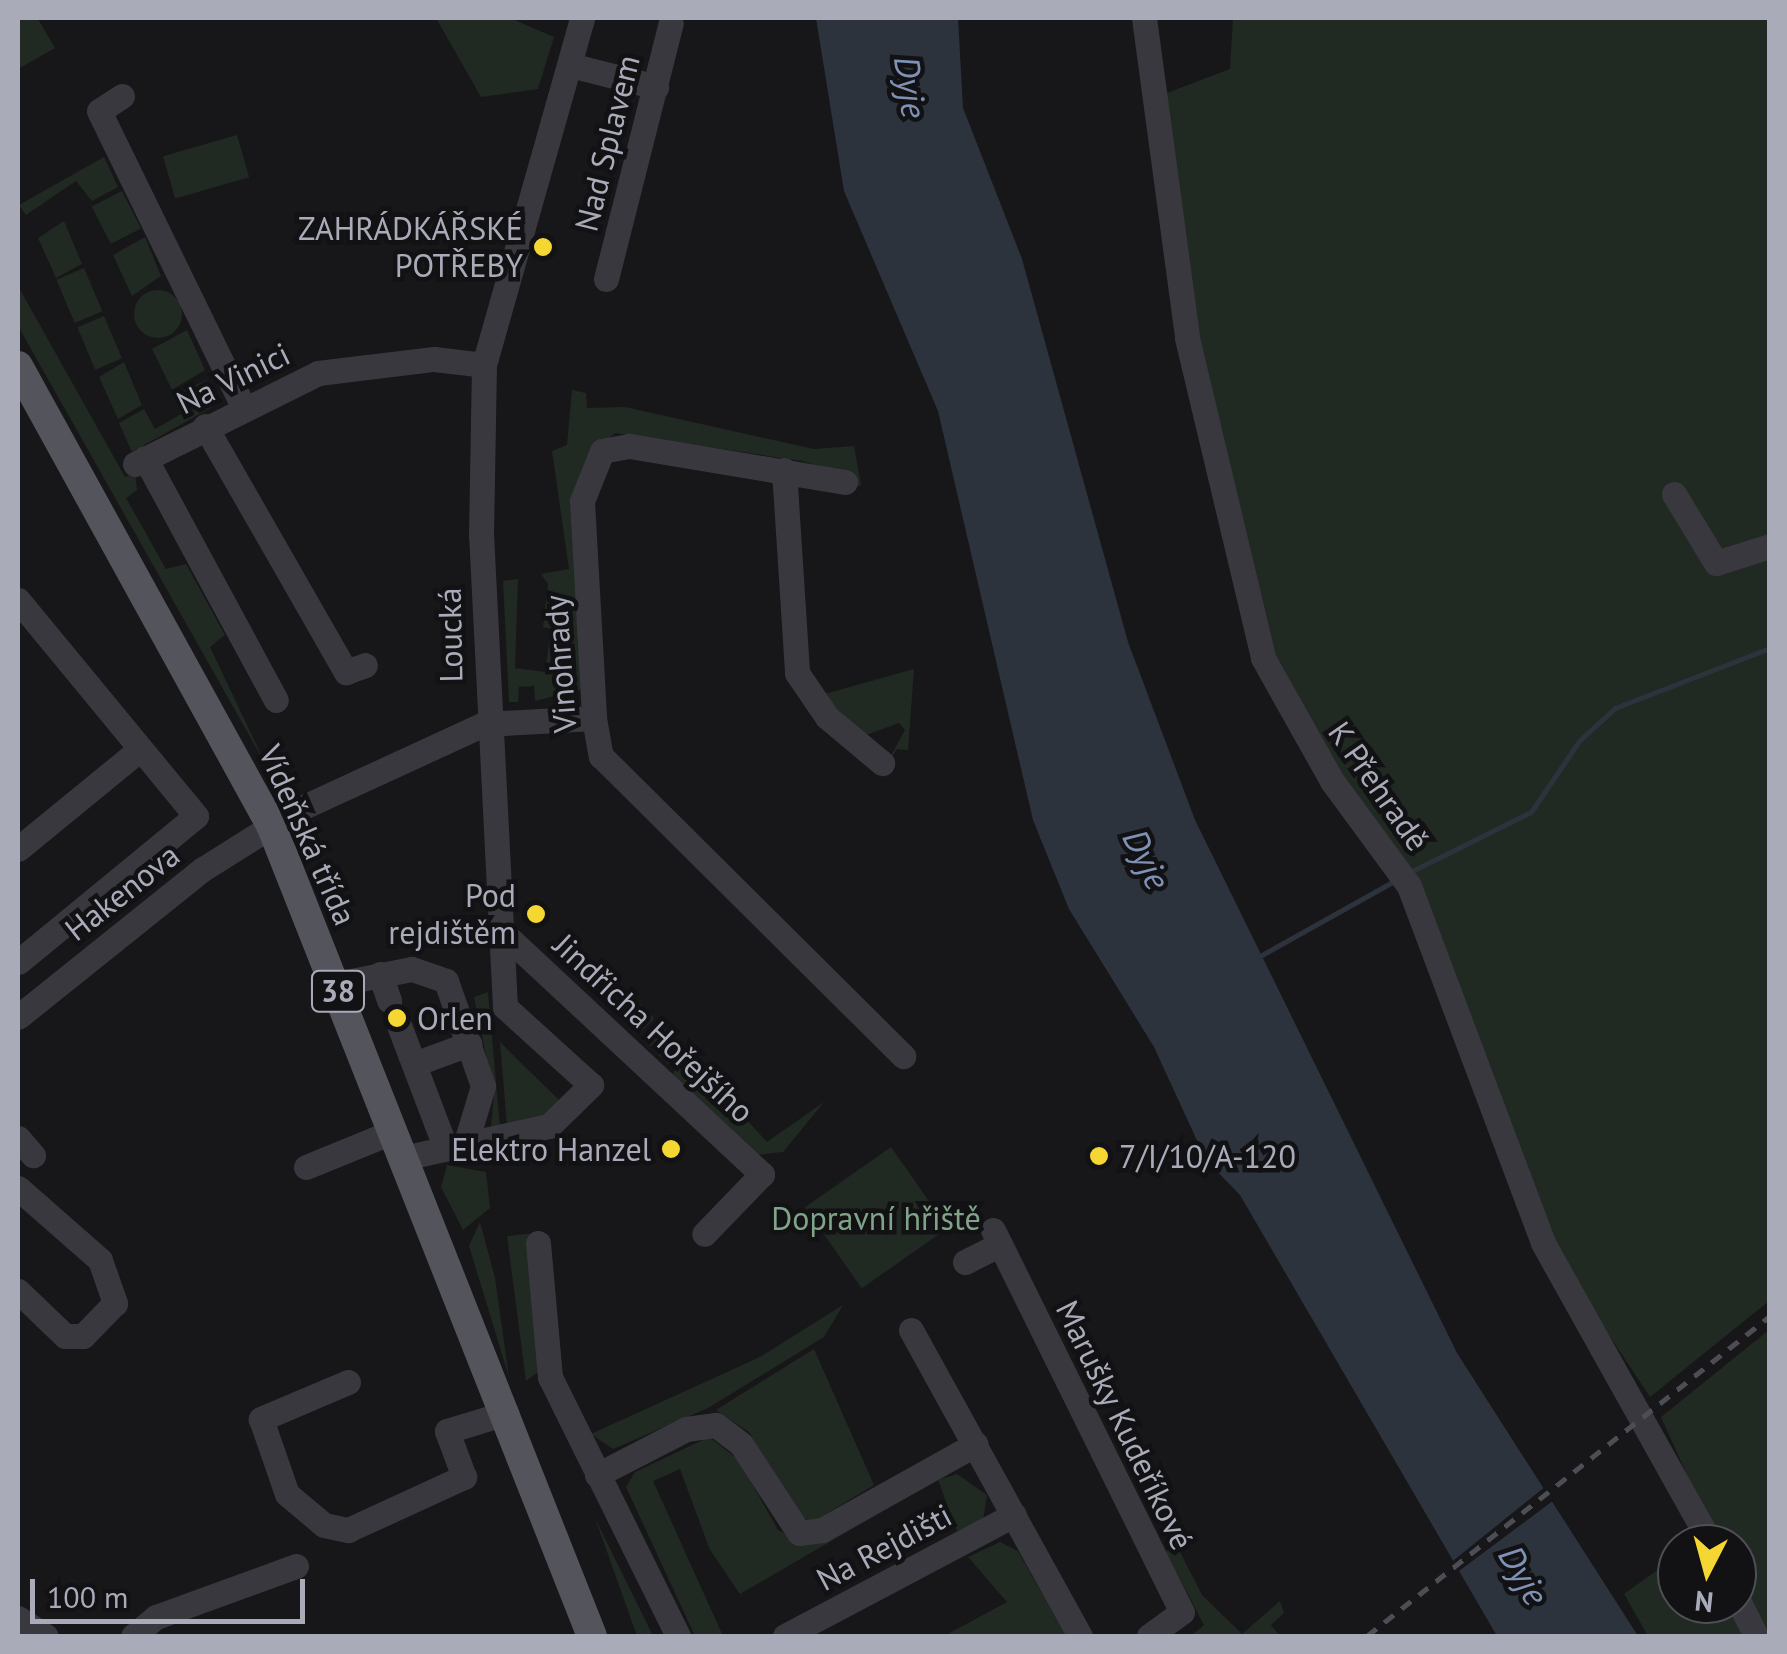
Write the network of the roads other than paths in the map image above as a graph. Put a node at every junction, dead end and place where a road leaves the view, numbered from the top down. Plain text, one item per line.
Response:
1 (582, 18) edge
2 (1144, 18) edge
3 (671, 23) dead end
4 (570, 65) junction
5 (656, 88) junction
6 (122, 96) dead end
7 (606, 279) dead end
8 (484, 365) junction
9 (18, 366) edge
10 (244, 408) junction
11 (205, 426) junction
12 (140, 461) joint
13 (784, 470) junction
14 (845, 482) dead end
15 (1674, 494) dead end
16 (1770, 546) edge
17 (18, 600) edge
18 (365, 665) dead end
19 (276, 700) dead end
20 (594, 718) junction
21 (484, 724) junction
22 (140, 749) junction
23 (882, 763) dead end
24 (271, 825) junction
25 (18, 849) edge
26 (501, 931) junction
27 (18, 962) edge
28 (380, 974) junction
29 (336, 984) junction
30 (389, 1000) dead end
31 (18, 1017) edge
32 (400, 1028) dead end
33 (470, 1044) junction
34 (903, 1056) dead end
35 (414, 1064) junction
36 (456, 1142) junction
37 (399, 1144) junction
38 (306, 1167) dead end
39 (18, 1188) edge
40 (704, 1234) dead end
41 (538, 1243) dead end
42 (965, 1262) dead end
43 (18, 1291) edge
44 (911, 1330) dead end
45 (348, 1382) dead end
46 (506, 1413) junction
47 (976, 1444) junction
48 (597, 1475) junction
49 (1014, 1514) junction
50 (1700, 1524) edge
51 (296, 1566) dead end
52 (18, 1618) edge
53 (46, 1636) edge
54 (133, 1636) edge
55 (592, 1636) edge
56 (678, 1636) edge
57 (785, 1636) edge
58 (1080, 1636) edge
59 (1150, 1636) edge

1 - 4 street, Loucká
2 - 50 street, K Přehradě
3 - 5 street, Nad Splavem
4 - 5 street
4 - 8 street, Loucká
5 - 7 street, Nad Splavem
6 - 10 street
8 - 10 street, Na Vinici
8 - 21 street, Loucká
9 - 24 main road, Vídeňská třída / 38
10 - 11 street, Na Vinici
11 - 12 street, Na Vinici
11 - 18 street
12 - 19 street, Vídeňská třída
13 - 14 street, Vinohrady
13 - 20 street, Vinohrady
13 - 23 street
15 - 16 street
17 - 22 street
20 - 21 street
20 - 34 street, Vinohrady
21 - 24 street, Hakenova
21 - 26 street, Loucká
22 - 25 street
22 - 27 street
24 - 29 main road, Vídeňská třída / 38
24 - 31 street, Hakenova
26 - 36 street, Loucká
26 - 40 street, Jindřicha Hořejšího
28 - 29 street
28 - 30 street
28 - 33 street
29 - 37 main road, Vídeňská třída / 38
32 - 35 street
33 - 35 street
33 - 36 street
35 - 36 street
36 - 37 street, Loucká
37 - 38 street, Loucká
37 - 46 main road, Vídeňská třída / 38
39 - 43 street
41 - 48 street
42 - 59 street, Marušky Kudeříkové
44 - 47 street
45 - 46 street
46 - 55 main road, Vídeňská třída / 38
47 - 48 street
47 - 49 street
48 - 56 street
49 - 57 street, Na Rejdišti
49 - 58 street
51 - 54 street
52 - 53 street

